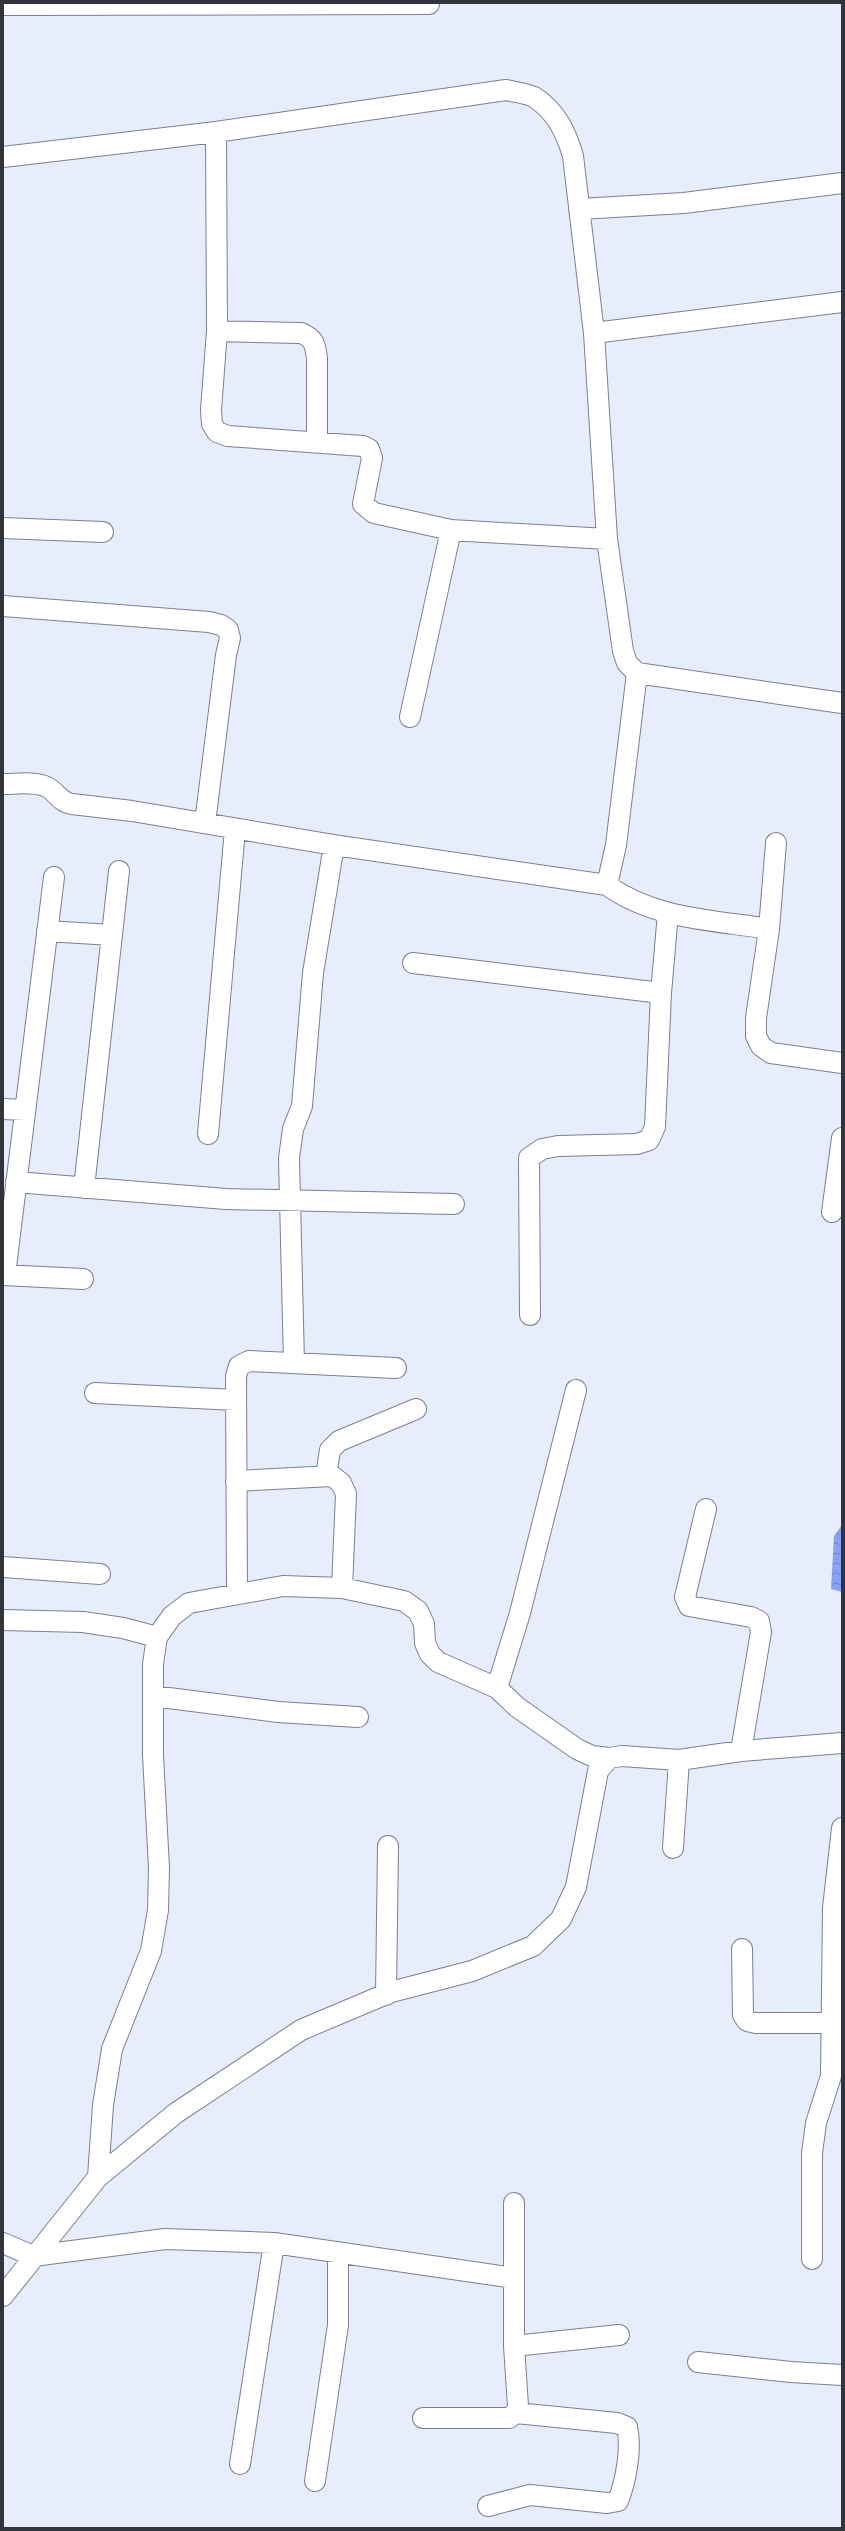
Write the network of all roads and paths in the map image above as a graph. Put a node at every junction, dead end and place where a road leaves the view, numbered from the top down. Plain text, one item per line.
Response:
1 (172, 4) edge
2 (330, 4) edge
3 (429, 4) dead end
4 (3, 6) edge
5 (216, 132) junction
6 (3, 157) edge
7 (842, 183) edge
8 (579, 209) junction
9 (842, 302) edge
10 (217, 331) junction
11 (594, 333) junction
12 (317, 442) junction
13 (3, 528) edge
14 (451, 530) junction
15 (103, 532) dead end
16 (607, 539) junction
17 (3, 606) edge
18 (637, 673) junction
19 (842, 703) edge
20 (410, 717) dead end
21 (3, 784) edge
22 (205, 823) junction
23 (235, 829) junction
24 (776, 843) dead end
25 (334, 845) junction
26 (119, 871) dead end
27 (54, 877) dead end
28 (607, 885) junction
29 (668, 913) junction
30 (769, 929) junction
31 (47, 931) junction
32 (112, 935) junction
33 (413, 963) dead end
34 (661, 993) junction
35 (842, 1064) edge
36 (3, 1109) edge
37 (25, 1110) junction
38 (208, 1134) dead end
39 (842, 1138) edge
40 (16, 1182) junction
41 (84, 1188) junction
42 (292, 1202) junction
43 (454, 1204) dead end
44 (832, 1212) dead end
45 (4, 1275) edge
46 (83, 1279) dead end
47 (530, 1315) dead end
48 (294, 1363) junction
49 (396, 1368) dead end
50 (576, 1390) dead end
51 (95, 1393) dead end
52 (236, 1400) junction
53 (416, 1409) dead end
54 (326, 1476) junction
55 (236, 1481) junction
56 (706, 1509) dead end
57 (3, 1567) edge
58 (100, 1574) dead end
59 (342, 1588) junction
60 (237, 1594) junction
61 (3, 1620) edge
62 (157, 1637) junction
63 (497, 1688) junction
64 (153, 1696) junction
65 (358, 1717) dead end
66 (842, 1742) edge
67 (741, 1751) junction
68 (609, 1758) junction
69 (678, 1760) junction
70 (842, 1828) edge
71 (388, 1846) dead end
72 (672, 1848) dead end
73 (742, 1949) dead end
74 (386, 1994) junction
75 (830, 2023) junction
76 (98, 2177) junction
77 (514, 2203) dead end
78 (3, 2243) edge
79 (274, 2243) junction
80 (338, 2252) junction
81 (33, 2256) junction
82 (812, 2259) dead end
83 (514, 2278) junction
84 (3, 2296) edge
85 (619, 2335) dead end
86 (514, 2346) junction
87 (698, 2362) dead end
88 (842, 2375) edge
89 (516, 2412) junction
90 (423, 2418) dead end
91 (240, 2464) dead end
92 (315, 2481) dead end
93 (488, 2506) dead end

1 - 2 street
1 - 4 street
2 - 3 street
5 - 6 street
5 - 8 street
5 - 10 street
7 - 8 street
8 - 11 street
9 - 11 street
10 - 12 street
10 - 12 street
11 - 16 street
12 - 14 street
13 - 15 street
14 - 16 street
14 - 20 street
16 - 18 street
17 - 22 street
18 - 19 street
18 - 28 street
21 - 22 street
22 - 23 street
23 - 25 street
23 - 38 street
24 - 30 street
25 - 28 street
25 - 42 street
26 - 32 street
27 - 31 street
28 - 29 street
29 - 30 street
29 - 34 street
30 - 35 street
31 - 32 street
31 - 37 street
32 - 41 street
33 - 34 street
34 - 47 street
36 - 37 street
37 - 40 street
39 - 44 street
40 - 41 street
40 - 45 street
41 - 42 street
42 - 43 street
42 - 48 street
45 - 46 street
48 - 49 street
48 - 52 street
50 - 63 street
51 - 52 street
52 - 55 street
53 - 54 street
54 - 55 street
54 - 59 street
55 - 60 street
56 - 67 street
57 - 58 street
59 - 60 street
59 - 63 street
60 - 62 street
61 - 62 street
62 - 64 street
63 - 68 street
64 - 65 street
64 - 76 street
66 - 67 street
67 - 69 street
68 - 69 street
68 - 74 street
69 - 72 street
70 - 75 street
71 - 74 street
73 - 75 street
74 - 76 street
75 - 82 street
76 - 81 street
77 - 83 street
78 - 81 street
79 - 80 street
79 - 81 street
79 - 91 street
80 - 83 street
80 - 92 street
81 - 84 street
83 - 86 street
85 - 86 street
86 - 89 street
87 - 88 street
89 - 90 street
89 - 93 street

